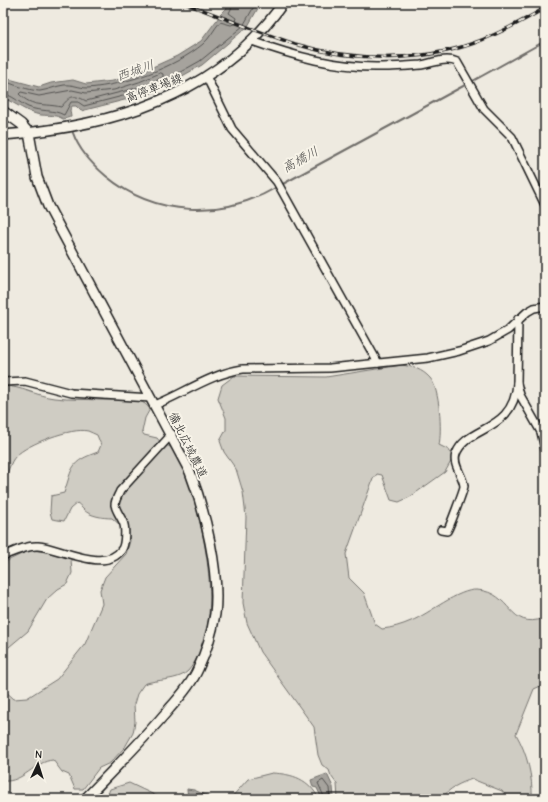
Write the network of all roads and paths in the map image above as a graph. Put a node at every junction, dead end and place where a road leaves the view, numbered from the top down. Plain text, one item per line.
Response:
1 (283, 3) edge
2 (252, 41) junction
3 (207, 78) junction
4 (3, 111) edge
5 (29, 133) junction
6 (3, 135) edge
7 (545, 205) edge
8 (545, 306) edge
9 (518, 319) junction
10 (378, 363) junction
11 (3, 382) edge
12 (517, 383) junction
13 (153, 402) junction
14 (172, 434) junction
15 (545, 449) edge
16 (441, 530) dead end
17 (3, 556) edge
18 (85, 799) edge

1 - 2 street, 高停車場線
2 - 3 street, 高停車場線
2 - 7 street
3 - 5 street, 高停車場線
3 - 10 street
4 - 5 street
5 - 6 street, 高停車場線
5 - 13 street, 備北広域農道
8 - 9 street
9 - 10 street
9 - 12 street
10 - 13 street
11 - 13 street
12 - 15 street
12 - 16 street
13 - 14 street, 備北広域農道
14 - 17 street
14 - 18 street, 備北広域農道

